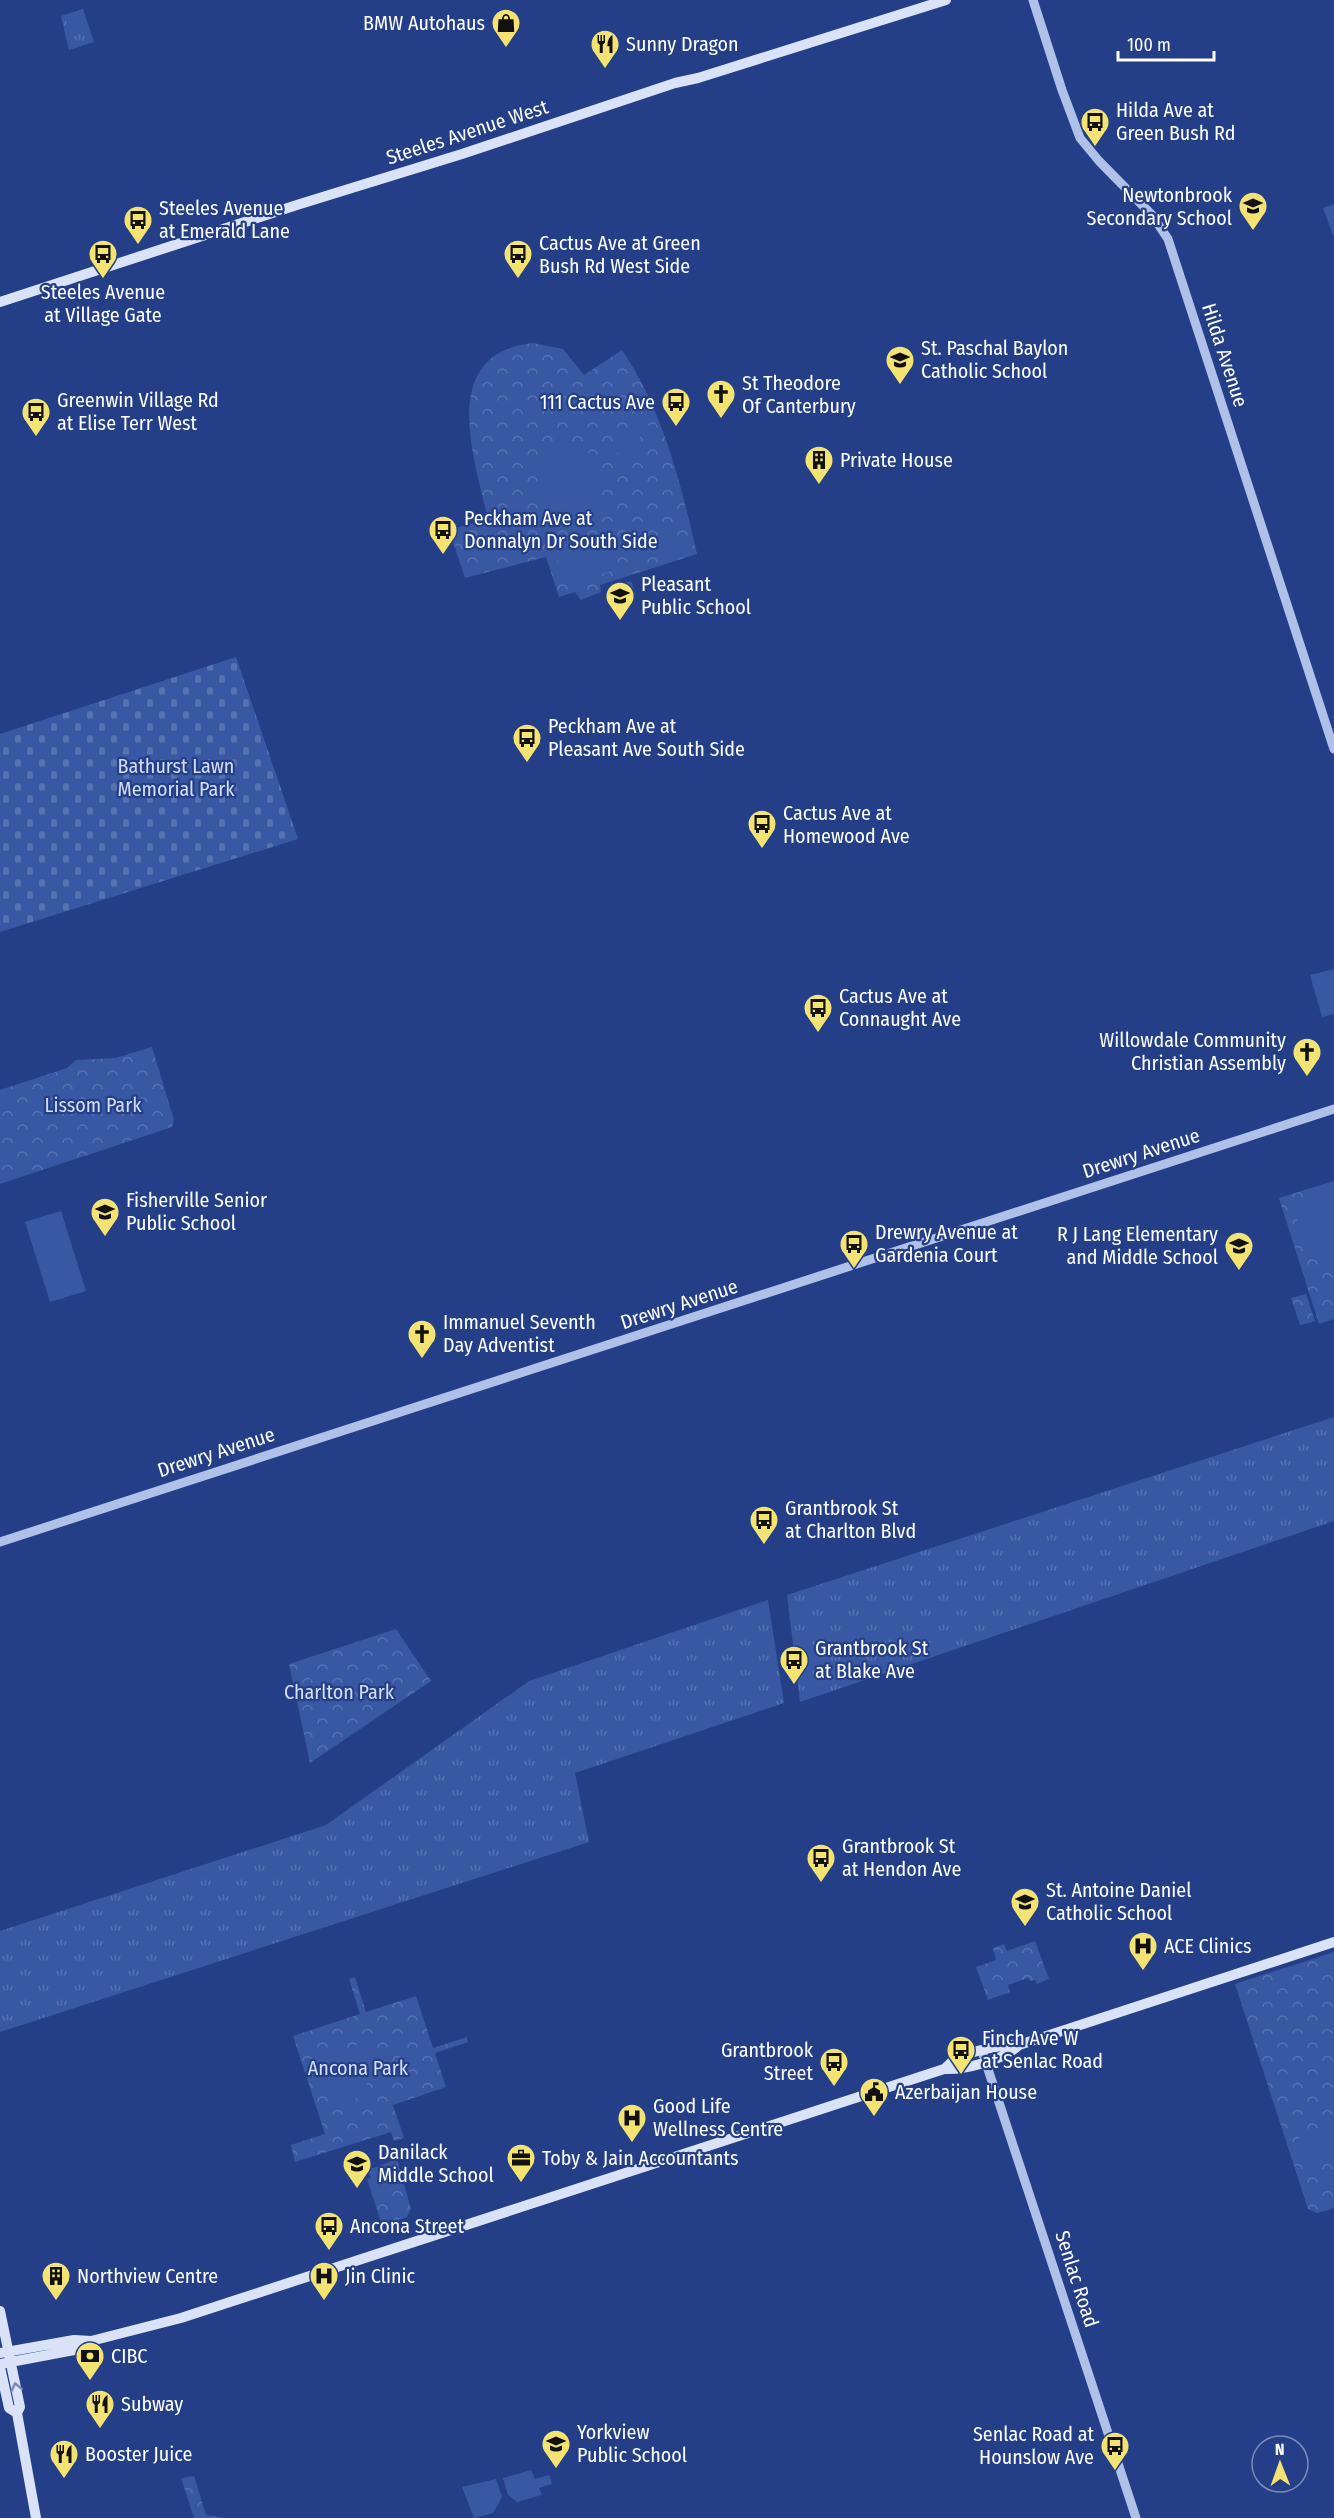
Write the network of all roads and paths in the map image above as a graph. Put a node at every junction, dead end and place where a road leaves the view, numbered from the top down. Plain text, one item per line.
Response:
1 (946, 0) edge
2 (1033, 0) edge
3 (0, 302) edge
4 (1334, 748) edge
5 (1334, 1109) edge
6 (0, 1542) edge
7 (1334, 1941) edge
8 (983, 2056) junction
9 (0, 2311) edge
10 (4, 2359) edge
11 (36, 2518) edge
12 (1136, 2518) edge

1 - 3 main road, Steeles Avenue West
2 - 4 street, Hilda Avenue
5 - 6 street, Drewry Avenue
7 - 8 main road
8 - 10 main road
8 - 12 street, Senlac Road
9 - 10 main road
10 - 11 main road

